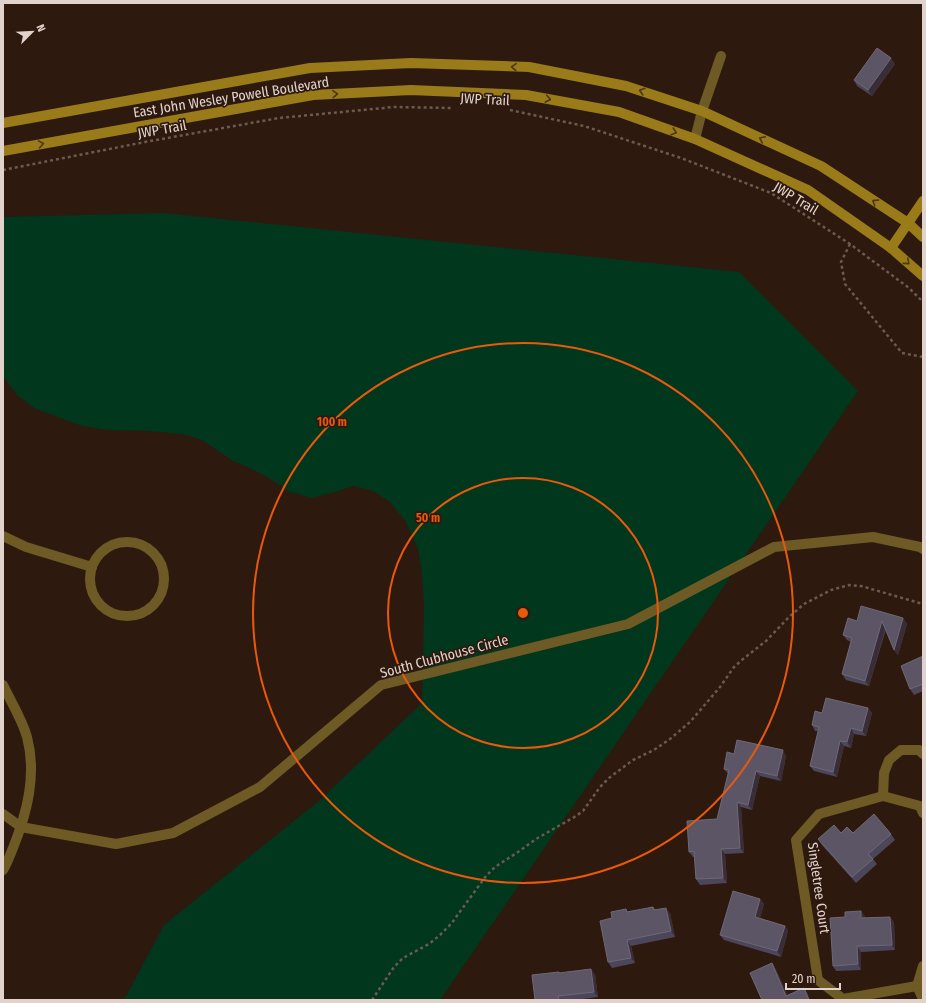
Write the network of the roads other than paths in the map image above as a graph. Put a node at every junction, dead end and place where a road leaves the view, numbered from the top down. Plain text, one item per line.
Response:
1 (721, 56) dead end
2 (702, 111) junction
3 (3, 123) edge
4 (695, 139) junction
5 (3, 151) edge
6 (923, 201) edge
7 (908, 223) junction
8 (923, 237) edge
9 (891, 248) junction
10 (923, 276) edge
11 (4, 540) edge
12 (923, 549) edge
13 (92, 567) junction
14 (3, 685) edge
15 (923, 754) edge
16 (883, 796) junction
17 (922, 806) edge
18 (3, 814) edge
19 (21, 828) junction
20 (3, 870) edge
21 (923, 966) edge
22 (917, 986) junction
23 (923, 999) edge

1 - 2 street
2 -> 3 main road, East John Wesley Powell Boulevard
2 - 4 street
7 -> 2 main road, East John Wesley Powell Boulevard
5 -> 4 main road, East John Wesley Powell Boulevard
4 - 9 main road, East John Wesley Powell Boulevard
6 - 7 main road
7 - 8 main road, East John Wesley Powell Boulevard
7 - 9 main road
9 -> 10 main road, East John Wesley Powell Boulevard
11 - 13 street
12 - 19 street, South Clubhouse Circle
13 - 13 street
14 - 19 street
15 - 16 street
16 - 17 street
16 - 22 street, Singletree Court
18 - 19 street, South Clubhouse Circle
19 - 20 street
21 - 22 street
22 - 23 street

